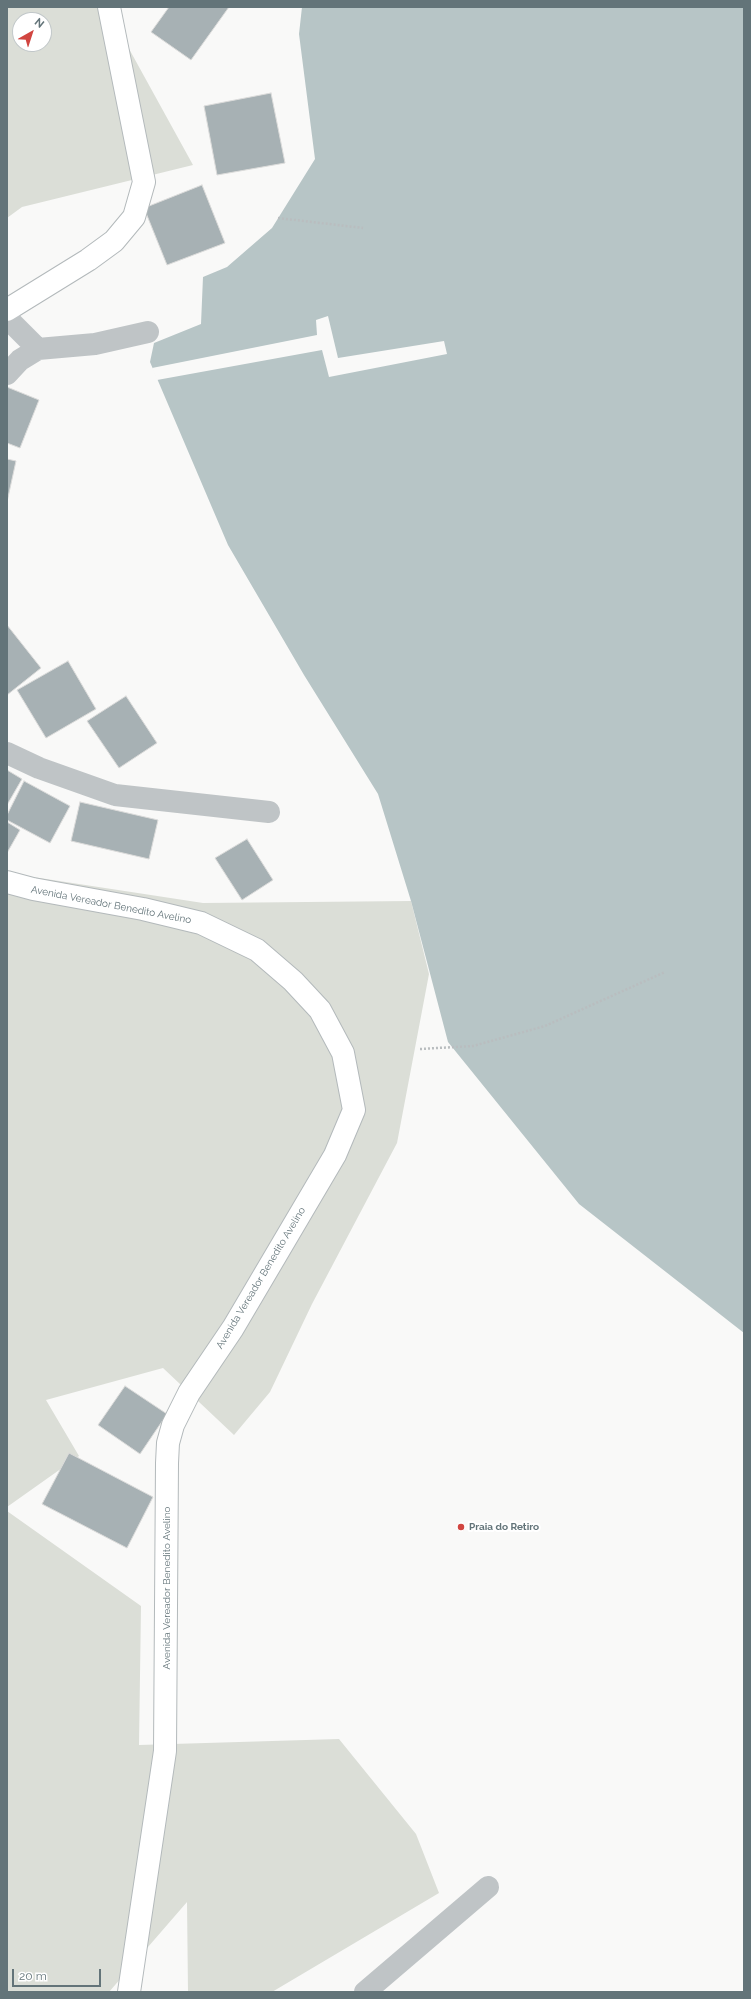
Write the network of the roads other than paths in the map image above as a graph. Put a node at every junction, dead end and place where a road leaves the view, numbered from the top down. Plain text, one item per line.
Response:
1 (109, 7) edge
2 (7, 310) edge
3 (7, 318) edge
4 (148, 332) dead end
5 (38, 349) junction
6 (7, 374) edge
7 (7, 753) edge
8 (269, 812) dead end
9 (7, 882) edge
10 (488, 1887) dead end
11 (129, 1992) edge
12 (365, 1992) edge

1 - 2 main road
3 - 5 lane
4 - 5 lane
5 - 6 lane
7 - 8 lane
9 - 11 main road, Avenida Vereador Benedito Avelino
10 - 12 lane

